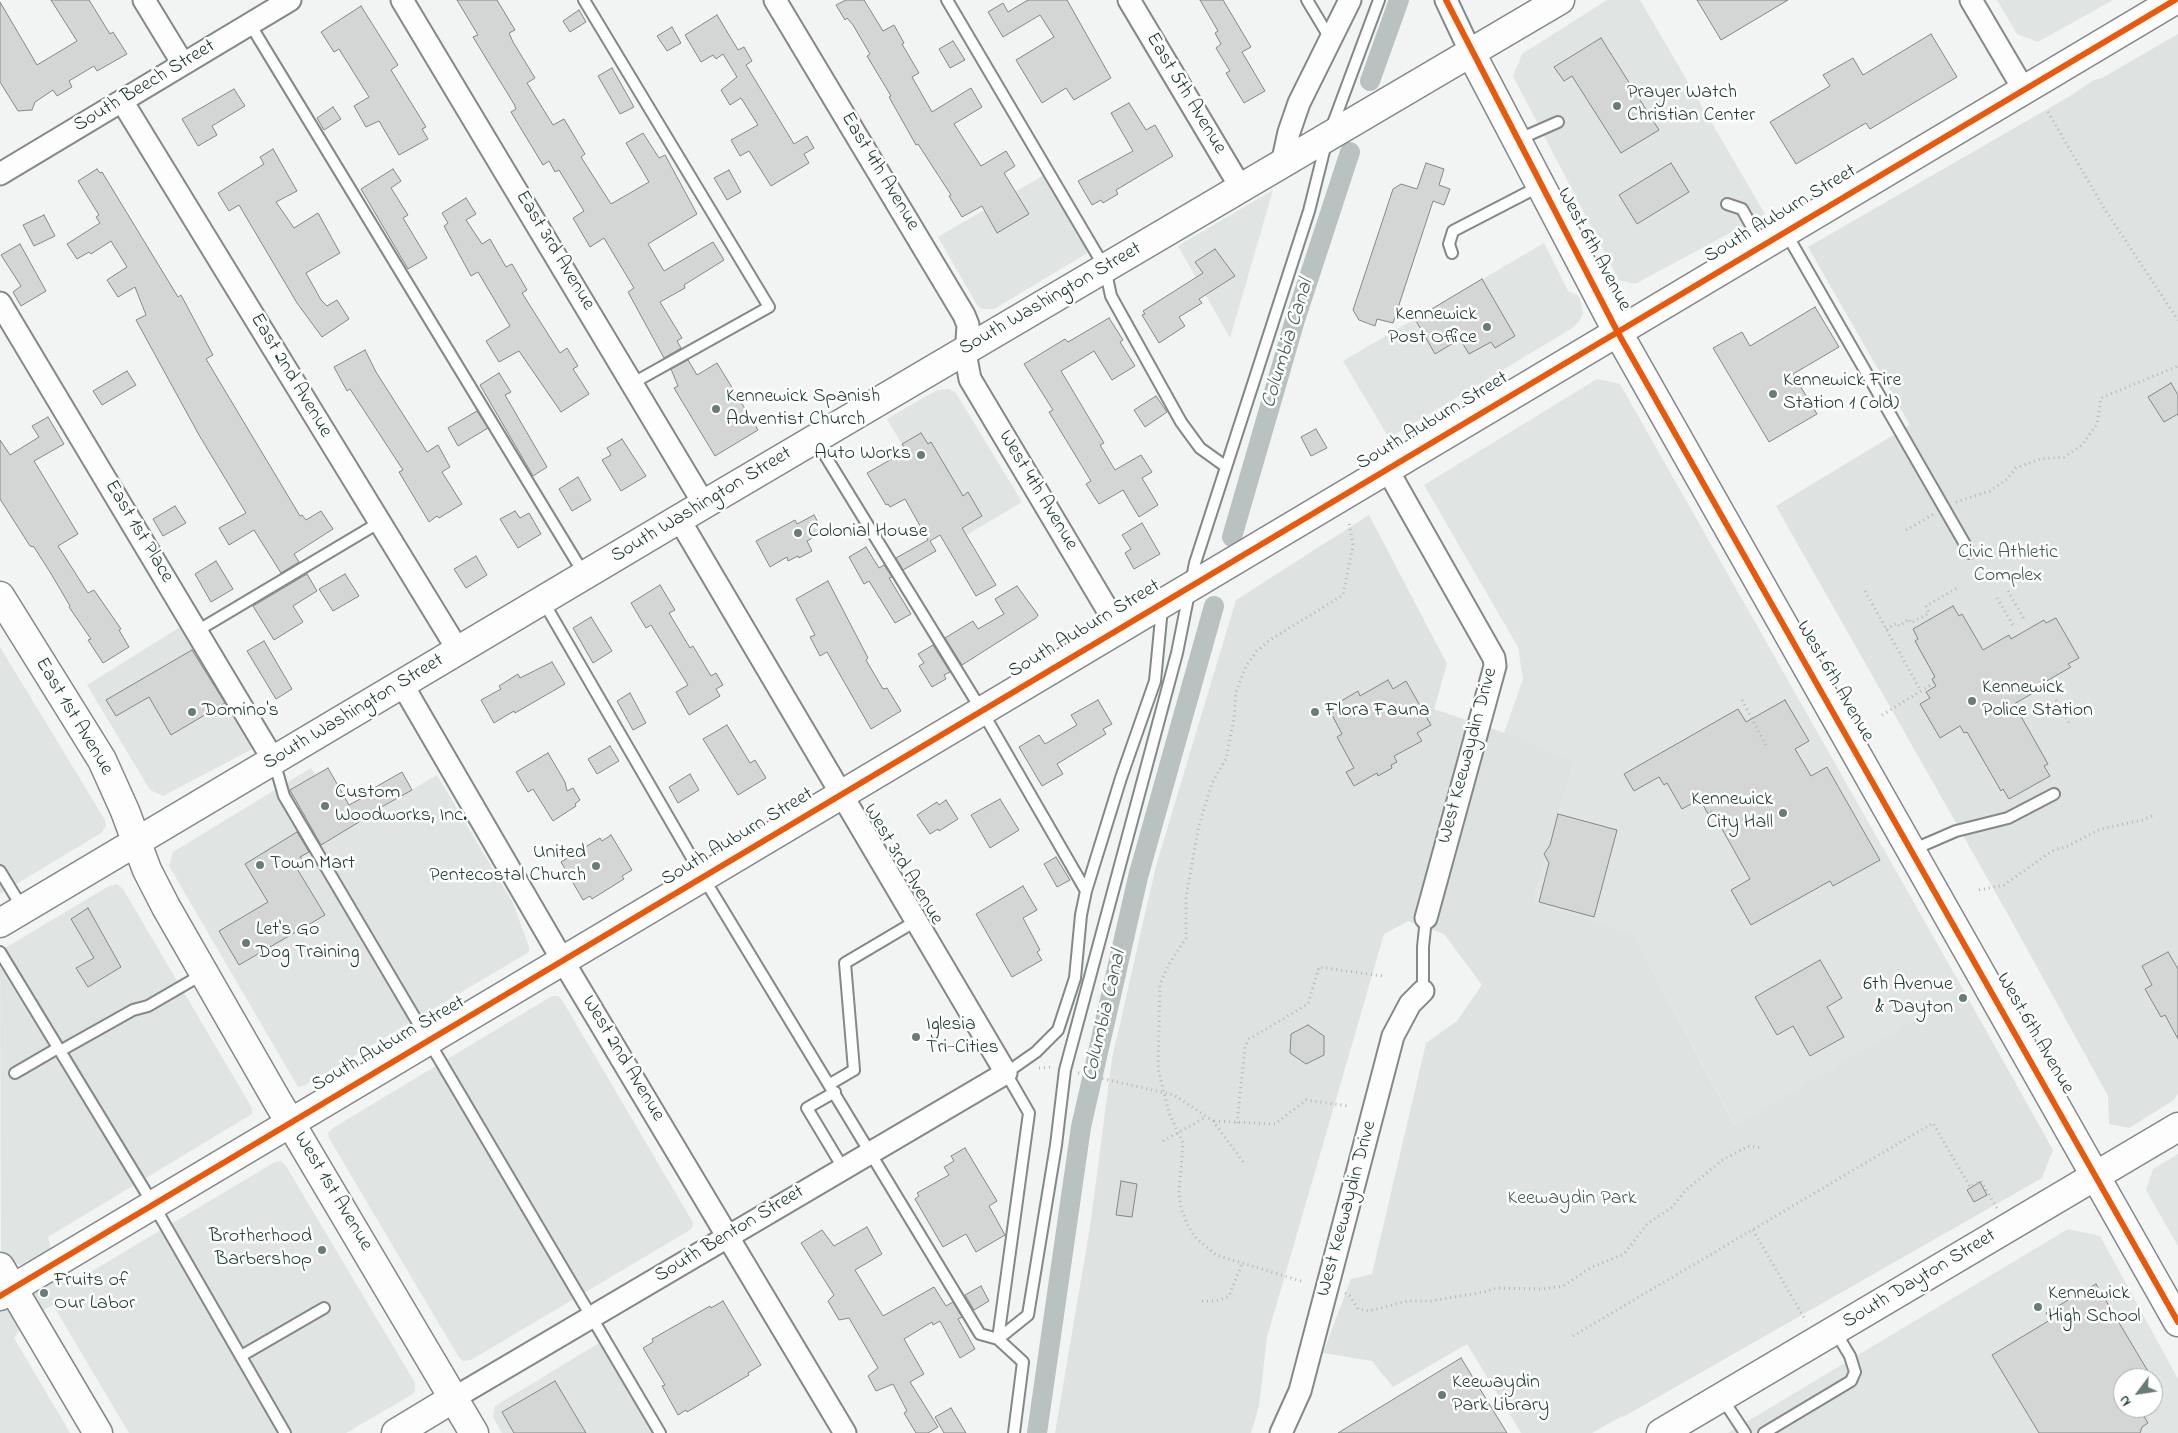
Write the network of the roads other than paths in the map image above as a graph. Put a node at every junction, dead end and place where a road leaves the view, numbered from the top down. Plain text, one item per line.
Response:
1 (144, 0) edge
2 (290, 0) edge
3 (402, 0) edge
4 (584, 0) edge
5 (775, 0) edge
6 (947, 0) edge
7 (1129, 0) edge
8 (1307, 0) edge
9 (1350, 0) edge
10 (1379, 0) edge
11 (1446, 0) edge
12 (1560, 0) edge
13 (1971, 0) edge
14 (2175, 0) edge
15 (250, 24) junction
16 (1331, 40) junction
17 (1472, 53) junction
18 (183, 64) junction
19 (2024, 90) junction
20 (122, 101) junction
21 (1558, 122) dead end
22 (1328, 137) junction
23 (1517, 140) junction
24 (1282, 164) junction
25 (1, 170) edge
26 (1541, 186) junction
27 (1242, 188) junction
28 (1728, 204) dead end
29 (1785, 231) junction
30 (1762, 245) junction
31 (1452, 253) dead end
32 (1105, 268) junction
33 (0, 303) edge
34 (1617, 331) junction
35 (968, 348) junction
36 (633, 383) junction
37 (815, 439) junction
38 (1225, 466) junction
39 (1387, 469) junction
40 (704, 504) junction
41 (679, 519) junction
42 (380, 522) junction
43 (1970, 553) dead end
44 (584, 575) junction
45 (1191, 586) junction
46 (0, 596) edge
47 (543, 600) junction
48 (1162, 603) junction
49 (1119, 629) junction
50 (197, 631) junction
51 (458, 650) junction
52 (402, 684) junction
53 (982, 711) junction
54 (274, 761) junction
55 (842, 794) junction
56 (2054, 794) dead end
57 (137, 843) junction
58 (1912, 851) junction
59 (0, 871) edge
60 (703, 877) junction
61 (1086, 891) junction
62 (23, 910) junction
63 (1426, 918) joint
64 (916, 920) junction
65 (0, 923) edge
66 (0, 952) edge
67 (564, 961) junction
68 (204, 973) junction
69 (1423, 991) joint
70 (429, 1041) junction
71 (59, 1050) junction
72 (1006, 1073) junction
73 (15, 1074) dead end
74 (832, 1088) junction
75 (290, 1122) junction
76 (2178, 1127) edge
77 (871, 1152) junction
78 (843, 1168) junction
79 (2096, 1176) junction
80 (153, 1204) junction
81 (728, 1236) junction
82 (4, 1284) edge
83 (324, 1308) dead end
84 (591, 1317) junction
85 (2178, 1322) edge
86 (1834, 1330) junction
87 (998, 1339) junction
88 (241, 1356) junction
89 (1722, 1397) junction
90 (454, 1398) junction
91 (98, 1433) edge
92 (285, 1433) edge
93 (396, 1433) edge
94 (474, 1433) edge
95 (660, 1433) edge
96 (845, 1433) edge
97 (1014, 1433) edge
98 (1281, 1433) edge
99 (1661, 1433) edge
100 (1745, 1433) edge
101 (1764, 1433) edge

1 - 18 street
2 - 15 street, South Beech Street
3 - 36 street, East 3rd Avenue
4 - 36 lane
5 - 35 street, East 4th Avenue
6 - 32 lane
7 - 27 street, East 5th Avenue
8 - 16 lane
9 - 16 street
10 - 22 lane
11 - 17 street
12 - 17 street, South Washington Street
13 - 19 street
14 - 19 street, South Auburn Street
15 - 18 street, South Beech Street
15 - 44 lane
16 - 24 street
17 - 22 street, South Washington Street
17 - 23 street, West 6th Avenue
18 - 20 street, South Beech Street
19 - 29 street, South Auburn Street
20 - 25 street, South Beech Street
20 - 42 street, East 2nd Avenue
21 - 23 lane
22 - 24 street, South Washington Street
22 - 38 lane
23 - 26 street, West 6th Avenue
24 - 27 street, South Washington Street
26 - 31 lane
26 - 34 street, West 6th Avenue
27 - 32 street, South Washington Street
28 - 30 lane
29 - 30 street, South Auburn Street
29 - 43 lane
30 - 34 street, South Auburn Street
32 - 35 street, South Washington Street
32 - 38 lane
33 - 50 street, East 1st Place
34 - 39 street, South Auburn Street
34 - 58 street, West 6th Avenue
35 - 37 street, South Washington Street
35 - 49 street, West 4th Avenue
36 - 40 street, East 3rd Avenue
37 - 40 street, South Washington Street
37 - 53 lane
38 - 45 lane
39 - 45 street, South Auburn Street
39 - 63 street, West Keewaydin Drive
40 - 41 street, South Washington Street
41 - 44 street, South Washington Street
41 - 55 street, West 3rd Avenue
42 - 50 lane
42 - 51 street, East 2nd Avenue
44 - 47 street, South Washington Street
45 - 48 street, South Auburn Street
45 - 87 lane
46 - 57 street, East 1st Avenue
47 - 51 street, South Washington Street
47 - 60 lane
48 - 49 street, South Auburn Street
48 - 61 lane
49 - 53 street, South Auburn Street
50 - 54 street, East 1st Place
51 - 52 street, South Washington Street
52 - 54 street, South Washington Street
52 - 67 street, West 2nd Avenue
53 - 55 street, South Auburn Street
53 - 61 lane
54 - 57 street, South Washington Street
54 - 70 lane
55 - 60 street, South Auburn Street
55 - 64 street, West 3rd Avenue
56 - 58 lane
57 - 62 street, South Washington Street
57 - 68 street, West 1st Avenue
58 - 79 street, West 6th Avenue
59 - 62 lane
60 - 67 street, South Auburn Street
60 - 74 lane
61 - 72 lane
62 - 65 street, South Washington Street
63 - 69 lane
64 - 72 street, West 3rd Avenue
64 - 74 lane
66 - 71 lane
67 - 70 street, South Auburn Street
67 - 81 street, West 2nd Avenue
68 - 71 lane
68 - 75 street, West 1st Avenue
69 - 98 street, West Keewaydin Drive
70 - 75 street, South Auburn Street
70 - 84 lane
71 - 73 lane
71 - 80 lane
72 - 77 street, South Benton Street
72 - 87 lane
74 - 77 lane
74 - 78 lane
75 - 80 street, South Auburn Street
75 - 90 street, West 1st Avenue
76 - 79 street, South Dayton Street
77 - 78 street, South Benton Street
77 - 87 lane
78 - 81 street, South Benton Street
79 - 85 street, West 6th Avenue
79 - 86 street, South Dayton Street
80 - 82 street, South Auburn Street
80 - 88 lane
81 - 84 street, South Benton Street
81 - 96 street, West 2nd Avenue
82 - 91 street
83 - 88 lane
84 - 90 street, South Benton Street
84 - 95 lane
86 - 89 street, South Dayton Street
86 - 101 lane
87 - 97 lane
88 - 92 lane
89 - 99 street, South Dayton Street
89 - 100 lane
90 - 93 street
90 - 94 street, West 1st Avenue

